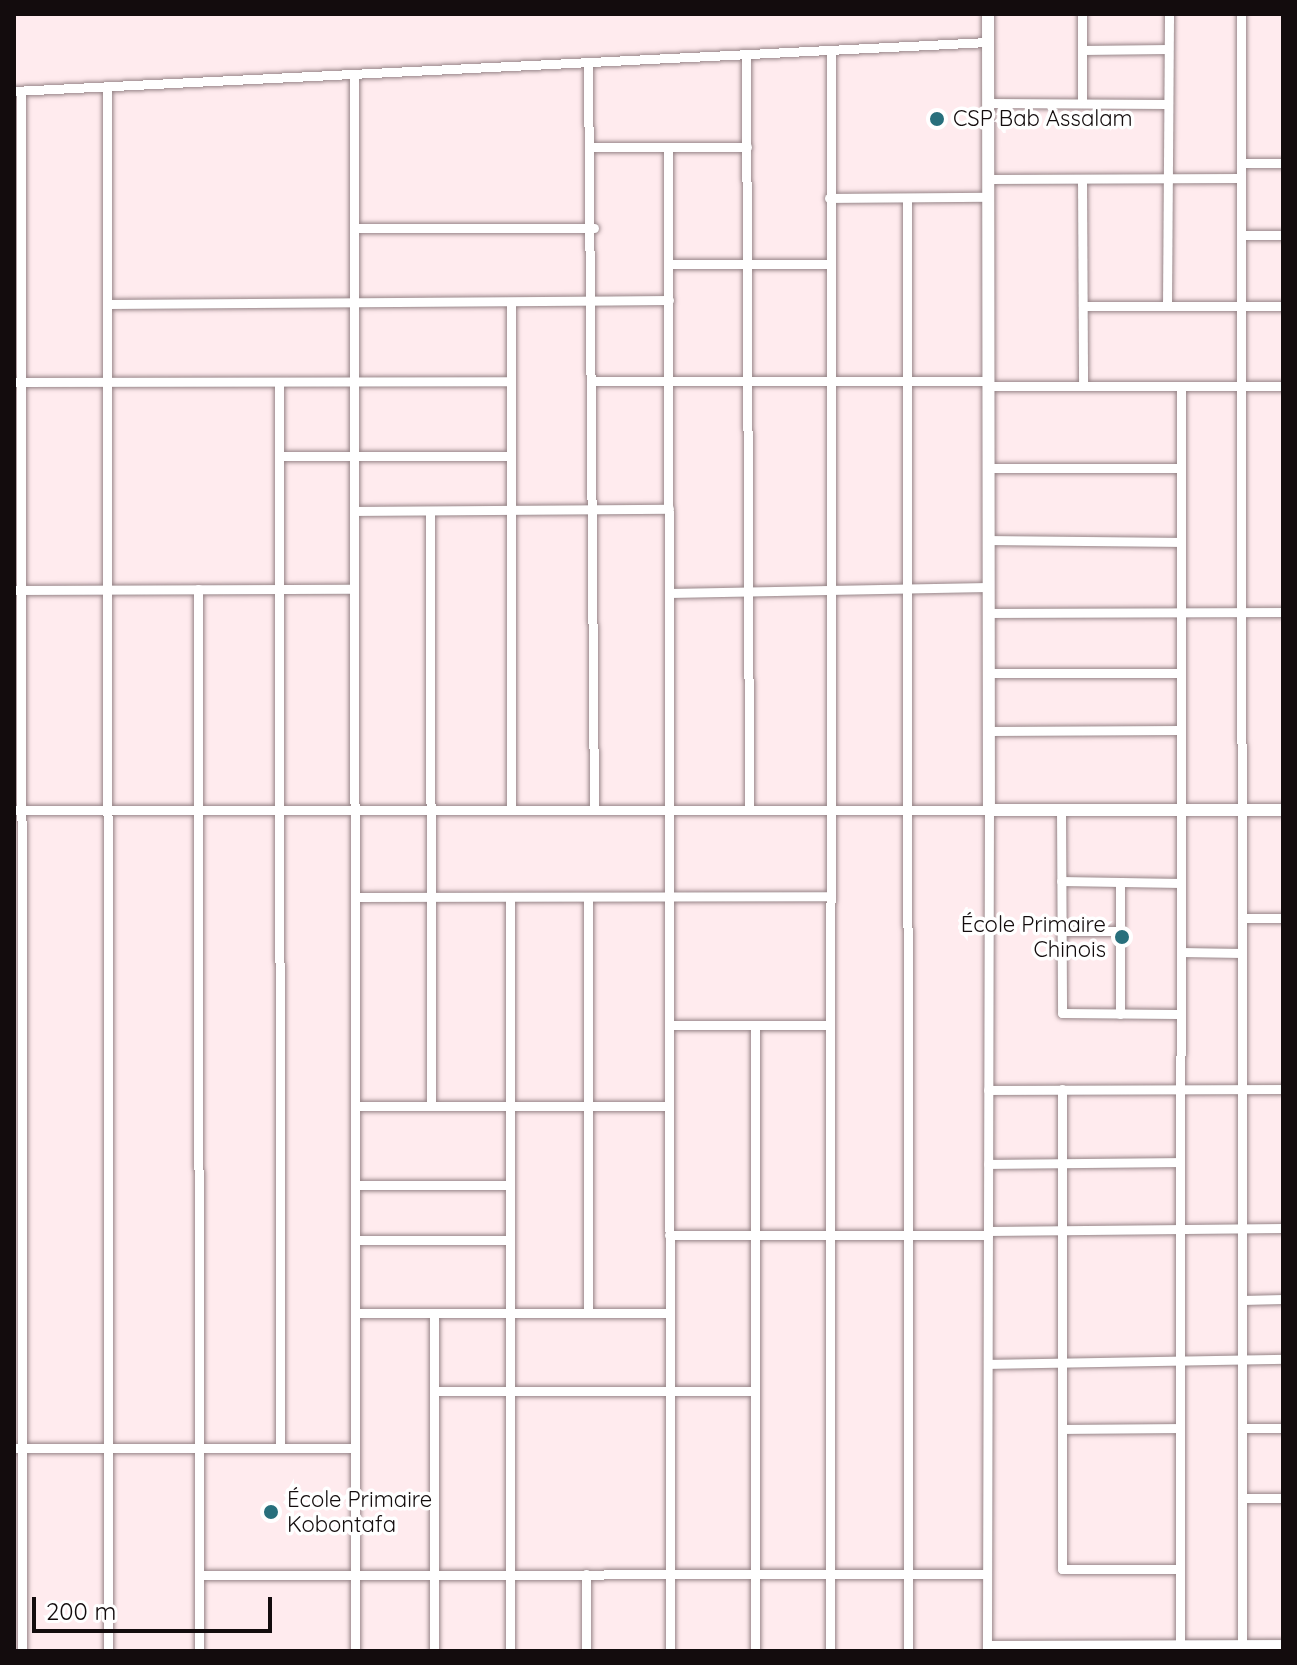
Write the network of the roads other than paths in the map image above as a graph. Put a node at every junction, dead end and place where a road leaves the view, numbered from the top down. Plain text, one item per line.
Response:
1 (988, 14) edge
2 (1082, 14) edge
3 (1169, 14) edge
4 (1241, 14) edge
5 (988, 42) junction
6 (1168, 49) junction
7 (831, 50) junction
8 (1082, 50) junction
9 (746, 54) junction
10 (588, 62) junction
11 (354, 74) junction
12 (107, 86) junction
13 (17, 91) edge
14 (988, 103) junction
15 (1082, 103) junction
16 (1168, 104) junction
17 (591, 147) junction
18 (668, 147) junction
19 (747, 147) junction
20 (1241, 163) junction
21 (1283, 163) edge
22 (1241, 178) junction
23 (988, 179) junction
24 (1082, 179) junction
25 (1168, 179) junction
26 (988, 197) junction
27 (829, 198) junction
28 (907, 198) junction
29 (354, 228) junction
30 (594, 228) junction
31 (1241, 235) junction
32 (1283, 235) edge
33 (669, 264) junction
34 (749, 264) junction
35 (827, 264) junction
36 (669, 300) junction
37 (17, 303) edge
38 (594, 303) junction
39 (107, 304) junction
40 (354, 304) junction
41 (511, 304) junction
42 (1083, 306) junction
43 (1167, 306) junction
44 (1241, 306) junction
45 (1283, 306) edge
46 (354, 381) junction
47 (511, 381) junction
48 (594, 381) junction
49 (669, 381) junction
50 (749, 381) junction
51 (828, 381) junction
52 (907, 381) junction
53 (17, 382) edge
54 (107, 382) junction
55 (279, 382) junction
56 (988, 383) junction
57 (1083, 386) junction
58 (1181, 386) junction
59 (1242, 386) junction
60 (1283, 386) edge
61 (279, 456) junction
62 (354, 456) junction
63 (511, 456) junction
64 (989, 468) junction
65 (1181, 468) junction
66 (669, 509) junction
67 (594, 510) junction
68 (354, 511) junction
69 (430, 511) junction
70 (511, 511) junction
71 (18, 514) edge
72 (989, 540) junction
73 (1181, 542) junction
74 (988, 587) junction
75 (107, 589) junction
76 (198, 589) junction
77 (279, 589) junction
78 (354, 589) junction
79 (907, 589) junction
80 (18, 590) edge
81 (830, 590) junction
82 (749, 591) junction
83 (669, 593) junction
84 (1242, 612) junction
85 (1283, 612) edge
86 (989, 613) junction
87 (1181, 613) junction
88 (989, 673) junction
89 (1181, 673) junction
90 (18, 722) edge
91 (1181, 730) junction
92 (989, 731) junction
93 (18, 810) edge
94 (107, 810) junction
95 (198, 810) junction
96 (279, 810) junction
97 (355, 810) junction
98 (431, 810) junction
99 (511, 810) junction
100 (594, 810) junction
101 (669, 810) junction
102 (749, 810) junction
103 (830, 810) junction
104 (907, 810) junction
105 (989, 810) junction
106 (1061, 810) junction
107 (1181, 810) junction
108 (1242, 810) junction
109 (1283, 810) edge
110 (1061, 881) junction
111 (1120, 882) junction
112 (1181, 883) junction
113 (827, 896) junction
114 (355, 897) junction
115 (431, 897) junction
116 (510, 897) junction
117 (588, 897) junction
118 (669, 897) junction
119 (18, 898) edge
120 (1242, 918) junction
121 (1283, 918) edge
122 (1062, 931) junction
123 (1120, 931) junction
124 (1181, 952) junction
125 (1242, 953) junction
126 (1120, 1014) junction
127 (1181, 1014) junction
128 (669, 1025) junction
129 (755, 1025) junction
130 (828, 1025) junction
131 (1062, 1089) junction
132 (1180, 1089) junction
133 (1242, 1089) junction
134 (1283, 1089) edge
135 (988, 1090) junction
136 (18, 1105) edge
137 (355, 1106) junction
138 (431, 1106) junction
139 (510, 1106) junction
140 (588, 1106) junction
141 (669, 1106) junction
142 (1180, 1162) junction
143 (988, 1164) junction
144 (1062, 1164) junction
145 (355, 1185) junction
146 (510, 1185) junction
147 (1180, 1228) junction
148 (1242, 1228) junction
149 (1283, 1228) edge
150 (1062, 1229) junction
151 (988, 1233) junction
152 (669, 1235) junction
153 (755, 1235) junction
154 (830, 1235) junction
155 (908, 1235) junction
156 (355, 1240) junction
157 (510, 1240) junction
158 (1283, 1299) edge
159 (1242, 1300) junction
160 (355, 1313) junction
161 (434, 1313) junction
162 (510, 1313) junction
163 (588, 1313) junction
164 (669, 1313) junction
165 (18, 1316) edge
166 (1283, 1359) edge
167 (1242, 1360) junction
168 (1180, 1361) junction
169 (1062, 1362) junction
170 (988, 1364) junction
171 (434, 1391) junction
172 (510, 1391) junction
173 (669, 1391) junction
174 (755, 1391) junction
175 (1180, 1428) junction
176 (1242, 1428) junction
177 (1283, 1428) edge
178 (1062, 1429) junction
179 (18, 1448) edge
180 (108, 1448) junction
181 (199, 1448) junction
182 (280, 1448) junction
183 (355, 1448) junction
184 (1242, 1498) junction
185 (1283, 1498) edge
186 (1180, 1569) junction
187 (586, 1574) junction
188 (670, 1574) junction
189 (755, 1574) junction
190 (830, 1574) junction
191 (908, 1574) junction
192 (987, 1574) junction
193 (199, 1575) junction
194 (355, 1575) junction
195 (434, 1575) junction
196 (510, 1575) junction
197 (1283, 1644) edge
198 (987, 1648) edge
199 (1180, 1648) edge
200 (1242, 1648) edge
201 (22, 1651) edge
202 (108, 1651) edge
203 (199, 1651) edge
204 (355, 1651) edge
205 (434, 1651) edge
206 (510, 1651) edge
207 (586, 1651) edge
208 (670, 1651) edge
209 (755, 1651) edge
210 (830, 1651) edge
211 (908, 1651) edge

1 - 5 street
2 - 8 street
3 - 6 street
4 - 20 street
5 - 7 street
5 - 14 street
6 - 8 street
6 - 16 street
7 - 9 street
7 - 27 street
8 - 15 street
9 - 10 street
9 - 19 street
10 - 11 street
10 - 17 street
11 - 12 street
11 - 29 street
12 - 13 street
12 - 39 street
13 - 37 street
14 - 15 street
14 - 23 street
15 - 16 street
16 - 25 street
17 - 18 street
17 - 30 street
18 - 19 street
18 - 33 street
19 - 34 street
20 - 21 street
20 - 22 street
22 - 25 street
22 - 31 street
23 - 24 street
23 - 26 street
24 - 25 street
24 - 42 street
25 - 43 street
26 - 28 street
26 - 56 street
27 - 28 street
27 - 35 street
28 - 52 street
29 - 30 street
29 - 40 street
30 - 38 street
31 - 32 street
31 - 44 street
33 - 34 street
33 - 36 street
34 - 35 street
34 - 50 street
35 - 51 street
36 - 38 street
36 - 49 street
37 - 53 street
38 - 41 street
38 - 48 street
39 - 40 street
39 - 54 street
40 - 41 street
40 - 46 street
41 - 47 street
42 - 43 street
42 - 57 street
43 - 44 street
44 - 45 street
44 - 59 street
46 - 47 street
46 - 55 street
46 - 62 street
47 - 63 street
48 - 49 street
48 - 67 street
49 - 50 street
49 - 66 street
50 - 51 street
50 - 82 street
51 - 52 street
51 - 81 street
52 - 56 street
52 - 79 street
53 - 54 street
53 - 71 street
54 - 55 street
54 - 75 street
55 - 61 street
56 - 57 street
56 - 64 street
57 - 58 street
58 - 59 street
58 - 65 street
59 - 60 street
59 - 84 street
61 - 62 street
61 - 77 street
62 - 63 street
62 - 68 street
63 - 70 street
64 - 65 street
64 - 72 street
65 - 73 street
66 - 67 street
66 - 83 street
67 - 70 street
67 - 100 street
68 - 69 street
68 - 78 street
69 - 70 street
69 - 98 street
70 - 99 street
71 - 80 street
72 - 73 street
72 - 74 street
73 - 87 street
74 - 79 street
74 - 86 street
75 - 76 street
75 - 80 street
75 - 94 street
76 - 77 street
76 - 95 street
77 - 78 street
77 - 96 street
78 - 97 street
79 - 81 street
79 - 104 street
80 - 90 street
81 - 82 street
81 - 103 street
82 - 83 street
82 - 102 street
83 - 101 street
84 - 85 street
84 - 87 street
84 - 108 street
86 - 87 street
86 - 88 street
87 - 89 street
88 - 89 street
88 - 92 street
89 - 91 street
90 - 93 street
91 - 92 street
91 - 107 street
92 - 105 street
93 - 94 street
93 - 119 street
94 - 95 street
94 - 180 street
95 - 96 street
95 - 181 street
96 - 97 street
96 - 182 street
97 - 98 street
97 - 114 street
98 - 99 street
98 - 115 street
99 - 100 street
100 - 101 street
101 - 102 street
101 - 118 street
102 - 103 street
103 - 104 street
103 - 113 street
104 - 105 street
104 - 155 street
105 - 106 street
105 - 135 street
106 - 107 street
106 - 110 street
107 - 108 street
107 - 112 street
108 - 109 street
108 - 120 street
110 - 111 street
110 - 122 street
111 - 112 street
111 - 123 street
112 - 124 street
113 - 118 street
113 - 130 street
114 - 115 street
114 - 137 street
115 - 116 street
115 - 138 street
116 - 117 street
116 - 139 street
117 - 118 street
117 - 140 street
118 - 128 street
119 - 136 street
120 - 121 street
120 - 125 street
122 - 123 street
122 - 126 street
123 - 126 street
124 - 125 street
124 - 127 street
125 - 133 street
126 - 127 street
127 - 132 street
128 - 129 street
128 - 141 street
129 - 130 street
129 - 153 street
130 - 154 street
131 - 132 street
131 - 135 street
131 - 144 street
132 - 133 street
132 - 142 street
133 - 134 street
133 - 148 street
135 - 143 street
136 - 165 street
137 - 138 street
137 - 145 street
138 - 139 street
139 - 140 street
139 - 146 street
140 - 141 street
140 - 163 street
141 - 152 street
142 - 144 street
142 - 147 street
143 - 144 street
143 - 151 street
144 - 150 street
145 - 146 street
145 - 156 street
146 - 157 street
147 - 148 street
147 - 150 street
147 - 168 street
148 - 149 street
148 - 159 street
150 - 151 street
150 - 169 street
151 - 155 street
151 - 170 street
152 - 153 street
152 - 164 street
153 - 154 street
153 - 174 street
154 - 155 street
154 - 190 street
155 - 191 street
156 - 157 street
156 - 160 street
157 - 162 street
158 - 159 street
159 - 167 street
160 - 161 street
160 - 183 street
161 - 162 street
161 - 171 street
162 - 163 street
162 - 172 street
163 - 164 street
164 - 173 street
165 - 179 street
166 - 167 street
167 - 168 street
167 - 176 street
168 - 169 street
168 - 175 street
169 - 170 street
169 - 178 street
170 - 192 street
171 - 172 street
171 - 195 street
172 - 173 street
172 - 196 street
173 - 174 street
173 - 188 street
174 - 189 street
175 - 178 street
175 - 186 street
176 - 177 street
176 - 184 street
178 - 186 street
179 - 180 street
179 - 201 street
180 - 181 street
180 - 202 street
181 - 182 street
181 - 193 street
182 - 183 street
183 - 194 street
184 - 185 street
184 - 200 street
186 - 199 street
187 - 188 street
187 - 196 street
187 - 207 street
188 - 189 street
188 - 208 street
189 - 190 street
189 - 209 street
190 - 191 street
190 - 210 street
191 - 192 street
191 - 211 street
192 - 198 street
193 - 194 street
193 - 203 street
194 - 195 street
194 - 204 street
195 - 196 street
195 - 205 street
196 - 206 street
197 - 200 street
198 - 199 street
199 - 200 street

